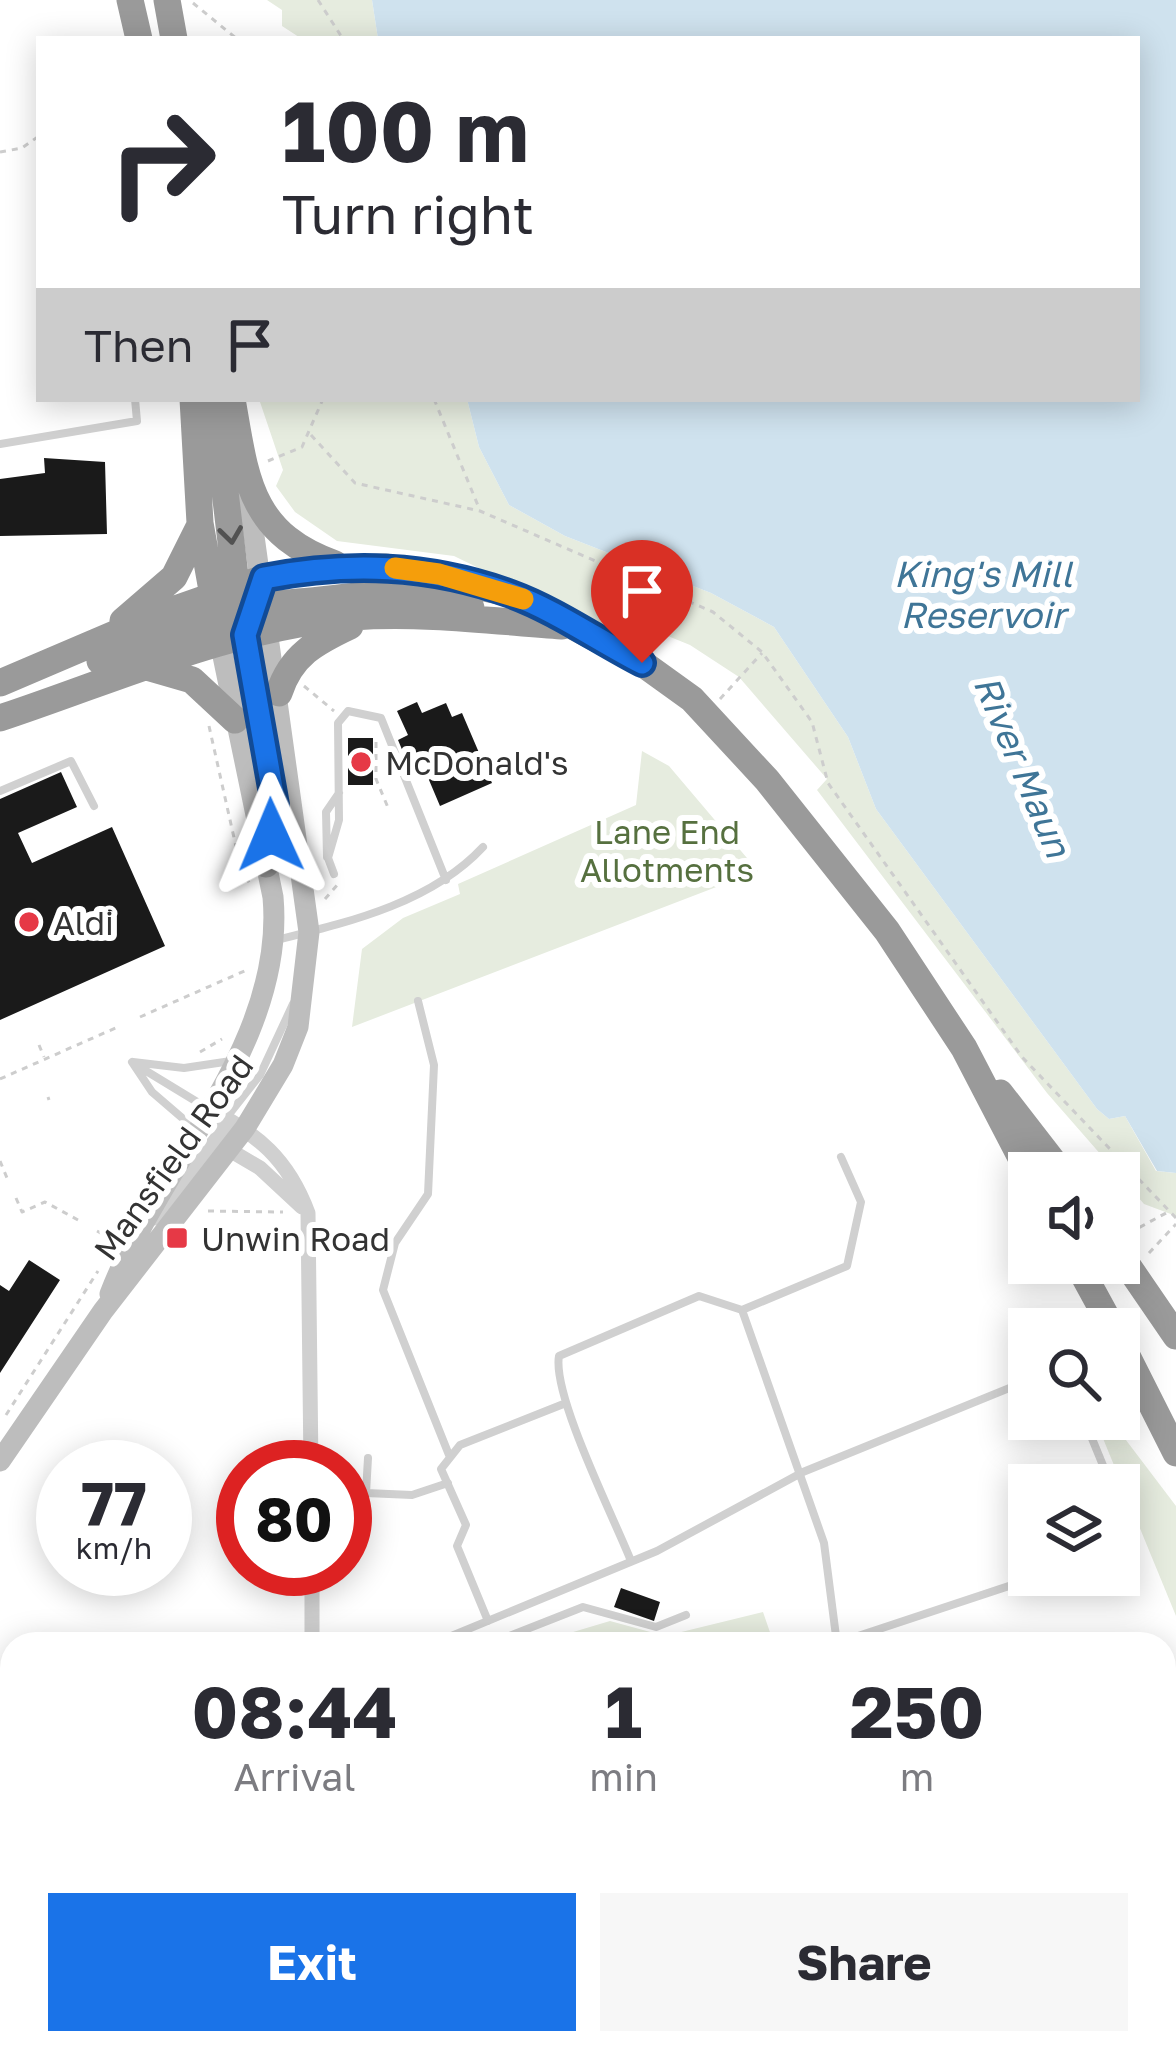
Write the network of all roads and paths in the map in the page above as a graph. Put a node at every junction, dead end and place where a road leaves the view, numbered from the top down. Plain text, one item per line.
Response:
1 (130, 0) edge
2 (167, 0) edge
3 (186, 0) edge
4 (318, 0) edge
5 (138, 36) edge
6 (173, 36) edge
7 (233, 36) edge
8 (341, 36) edge
9 (36, 138) edge
10 (0, 152) edge
11 (135, 402) edge
12 (194, 402) edge
13 (220, 402) edge
14 (233, 402) edge
15 (322, 402) edge
16 (435, 402) edge
17 (0, 444) edge
18 (269, 461) dead end
19 (247, 488) junction
20 (480, 511) dead end
21 (200, 523) junction
22 (338, 566) junction
23 (242, 612) junction
24 (370, 617) junction
25 (502, 622) junction
26 (572, 627) junction
27 (96, 644) junction
28 (762, 652) dead end
29 (147, 667) junction
30 (0, 683) edge
31 (287, 686) junction
32 (0, 694) edge
33 (340, 708) dead end
34 (707, 714) junction
35 (0, 718) edge
36 (222, 720) junction
37 (376, 742) dead end
38 (0, 791) edge
39 (94, 806) dead end
40 (388, 810) dead end
41 (484, 847) dead end
42 (266, 864) junction
43 (337, 876) joint
44 (446, 880) junction
45 (254, 891) dead end
46 (318, 902) dead end
47 (309, 932) junction
48 (277, 940) junction
49 (253, 980) dead end
50 (418, 1001) dead end
51 (140, 1017) dead end
52 (120, 1026) dead end
53 (226, 1036) dead end
54 (39, 1045) dead end
55 (964, 1048) junction
56 (186, 1055) dead end
57 (45, 1059) junction
58 (237, 1059) junction
59 (132, 1062) junction
60 (34, 1064) junction
61 (39, 1076) dead end
62 (0, 1079) edge
63 (207, 1108) junction
64 (238, 1124) junction
65 (213, 1140) junction
66 (1018, 1152) edge
67 (1046, 1152) edge
68 (841, 1157) dead end
69 (0, 1161) edge
70 (7, 1178) dead end
71 (16, 1198) dead end
72 (186, 1210) junction
73 (1169, 1211) dead end
74 (308, 1213) junction
75 (78, 1220) dead end
76 (1176, 1224) edge
77 (1140, 1227) edge
78 (97, 1231) dead end
79 (122, 1244) junction
80 (1140, 1251) edge
81 (104, 1261) dead end
82 (1140, 1277) edge
83 (1163, 1302) edge
84 (742, 1310) junction
85 (104, 1311) junction
86 (1176, 1336) edge
87 (1140, 1379) edge
88 (1140, 1380) edge
89 (1008, 1389) edge
90 (1176, 1402) edge
91 (566, 1403) junction
92 (5, 1416) dead end
93 (311, 1440) edge
94 (1176, 1453) edge
95 (448, 1455) junction
96 (1, 1458) edge
97 (803, 1472) junction
98 (448, 1484) junction
99 (372, 1493) edge
100 (631, 1562) junction
101 (1008, 1586) edge
102 (312, 1596) edge
103 (686, 1615) dead end
104 (488, 1621) junction
105 (312, 1632) edge
106 (461, 1632) edge
107 (520, 1632) edge
108 (836, 1632) edge
109 (870, 1632) edge

1 - 5 highway
2 - 6 highway
3 - 7 path
4 - 8 path
9 - 10 path
11 - 17 lane
12 - 21 highway, Mansfield Road
13 -> 23 highway
14 - 19 highway, Mansfield Road
15 - 18 path
16 - 20 path
19 - 22 highway
19 - 23 main road, Mansfield Road
21 - 23 highway, Mansfield Road
21 - 27 highway
22 - 23 highway
22 - 26 highway
23 - 24 highway
23 - 25 highway
23 - 27 highway
23 - 29 highway
23 - 31 main road, Mansfield Road
23 - 32 highway
23 - 36 main road, Mansfield Road
23 - 42 highway
24 - 25 highway
24 - 31 highway
25 - 26 highway
26 - 34 highway
27 - 30 highway
28 - 34 path
29 - 35 highway
29 - 36 highway
31 - 33 path
31 - 47 main road, Mansfield Road
34 - 55 highway
36 - 42 main road, Mansfield Road
36 - 45 path
37 - 40 path
38 - 39 lane
41 - 44 lane
42 - 48 main road, Mansfield Road
43 - 44 lane
43 - 46 path
44 - 47 lane
47 - 48 lane
47 - 64 main road, Mansfield Road
48 - 58 main road, Mansfield Road
49 - 51 path
50 - 95 lane
52 - 57 path
53 - 56 path
54 - 57 path
55 - 66 highway
55 - 67 highway
57 - 60 path
58 - 59 lane
58 - 63 main road, Mansfield Road
59 - 63 lane
59 - 65 lane
60 - 61 path
60 - 62 path
63 - 64 street
63 - 65 main road, Mansfield Road
64 - 65 main road, Mansfield Road
64 - 65 lane
64 - 74 street
65 - 72 main road, Mansfield Road
65 - 74 street
65 - 79 main road, Mansfield Road
68 - 84 lane
69 - 70 path
71 - 75 path
72 - 74 path
72 - 85 main road, Mansfield Road
73 - 77 path
74 - 93 street
76 - 80 path
78 - 79 path
79 - 85 main road, Mansfield Road
81 - 92 path
82 - 83 highway
83 - 86 highway
84 - 91 lane
84 - 97 lane
85 - 96 main road, Mansfield Road
87 - 90 highway
88 - 94 highway
89 - 97 lane
91 - 95 lane
91 - 100 lane
95 - 98 lane
97 - 100 lane
97 - 108 lane
98 - 99 lane
98 - 104 lane
100 - 104 lane
101 - 109 lane
102 - 105 street
103 - 107 lane
104 - 106 lane

